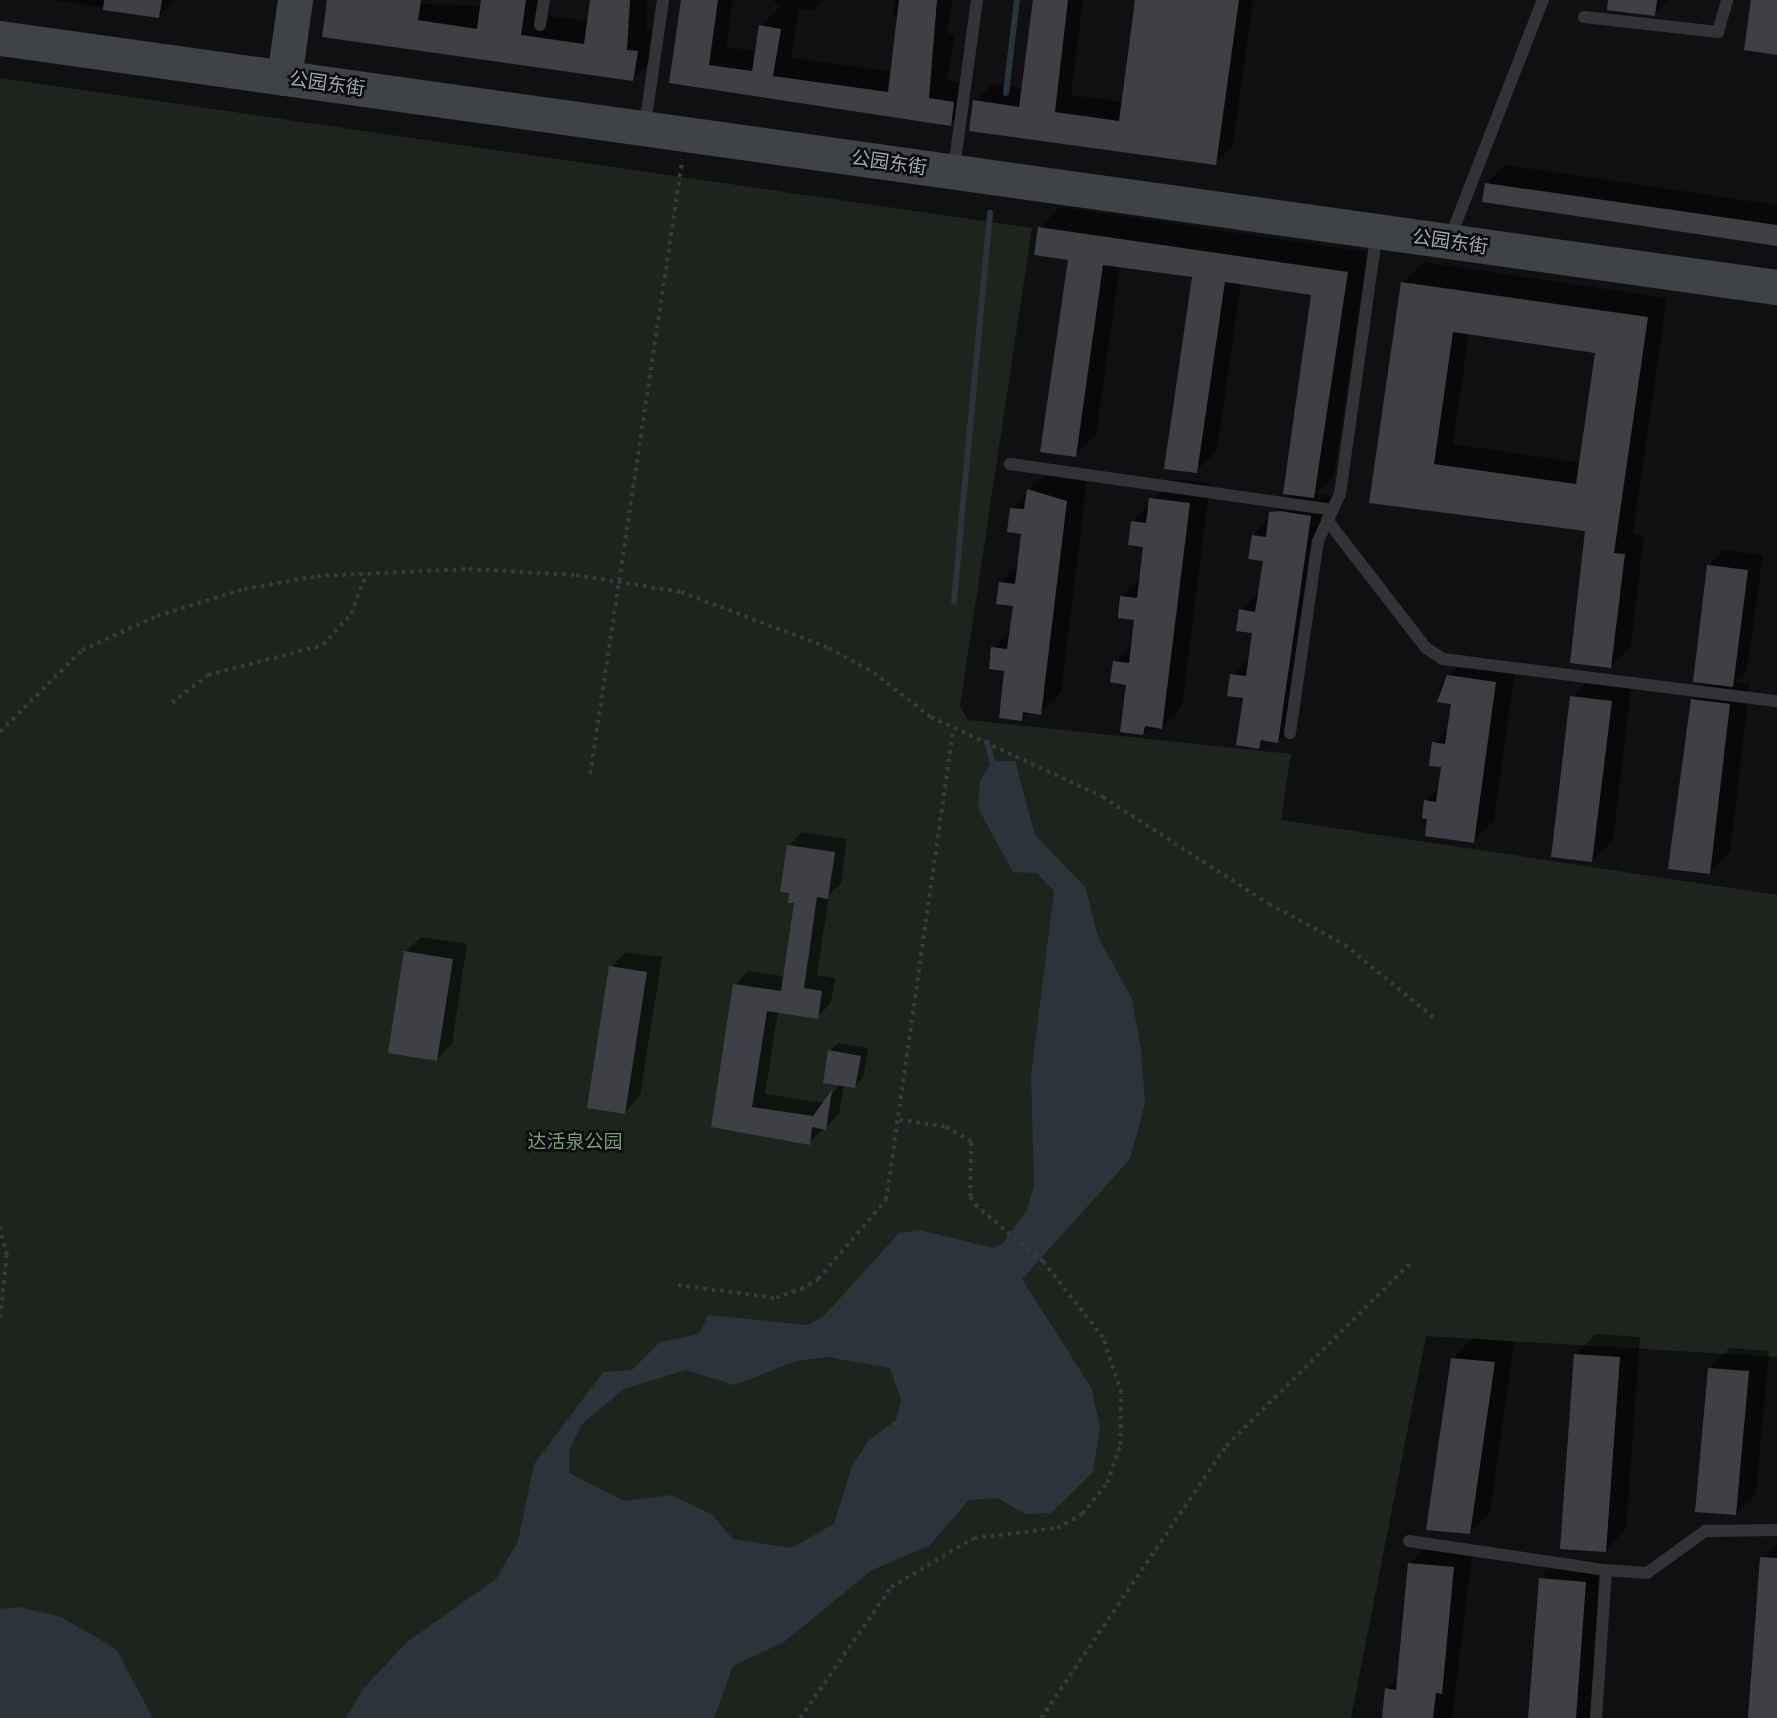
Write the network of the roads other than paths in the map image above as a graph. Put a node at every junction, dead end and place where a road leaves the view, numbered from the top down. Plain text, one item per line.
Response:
1 (295, 0) edge
2 (544, 0) edge
3 (663, 0) edge
4 (977, 0) edge
5 (1543, 0) edge
6 (1727, 0) edge
7 (1584, 17) dead end
8 (540, 25) dead end
9 (0, 38) edge
10 (284, 78) junction
11 (644, 128) junction
12 (954, 172) junction
13 (1377, 231) junction
14 (1449, 242) junction
15 (1777, 287) edge
16 (1010, 464) dead end
17 (1330, 515) junction
18 (1777, 701) edge
19 (1290, 733) dead end
20 (1777, 1530) edge
21 (1409, 1541) dead end
22 (1606, 1570) junction
23 (1596, 1718) edge

1 - 10 street
2 - 8 lane
3 - 11 lane
4 - 12 lane
5 - 14 lane
6 - 7 lane
9 - 10 street, 公园东街
10 - 11 street, 公园东街
11 - 12 street, 公园东街
12 - 13 street, 公园东街
13 - 14 street, 公园东街
13 - 17 lane
14 - 15 street, 公园东街
16 - 17 lane
17 - 18 lane
17 - 19 lane
20 - 22 lane
21 - 22 lane
22 - 23 lane

